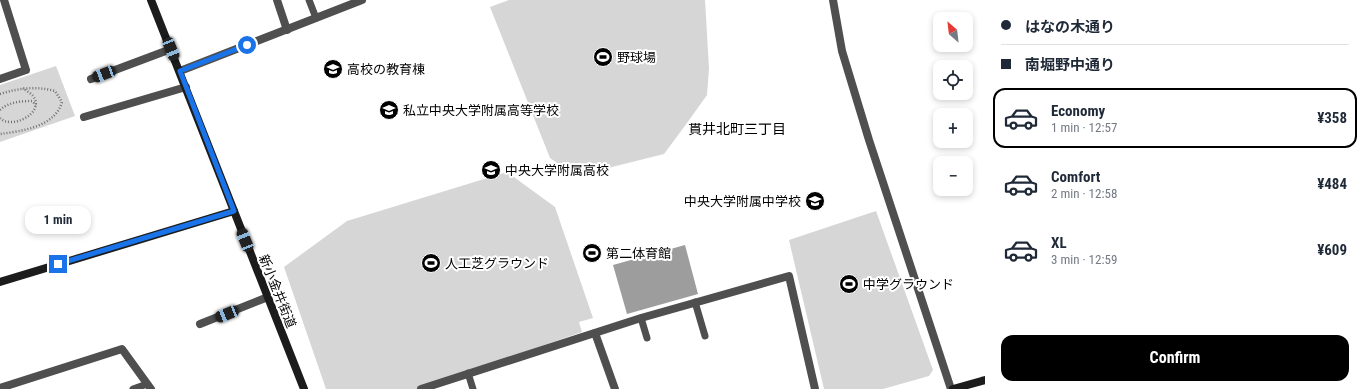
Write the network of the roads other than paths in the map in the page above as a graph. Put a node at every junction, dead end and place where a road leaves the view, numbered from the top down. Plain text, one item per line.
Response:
1 (4, 0) edge
2 (151, 0) edge
3 (277, 0) edge
4 (308, 0) edge
5 (362, 0) edge
6 (833, 0) edge
7 (316, 18) junction
8 (287, 30) junction
9 (171, 49) junction
10 (180, 71) junction
11 (0, 79) edge
12 (91, 80) dead end
13 (186, 86) junction
14 (84, 117) dead end
15 (234, 211) junction
16 (0, 282) edge
17 (268, 297) junction
18 (695, 302) junction
19 (641, 318) junction
20 (200, 324) dead end
21 (595, 333) junction
22 (705, 336) dead end
23 (647, 338) dead end
24 (468, 373) junction
25 (985, 380) edge
26 (149, 387) edge
27 (0, 388) edge
28 (133, 389) edge
29 (304, 389) edge
30 (421, 389) edge
31 (473, 389) edge
32 (615, 389) edge
33 (815, 389) edge
34 (952, 389) edge

1 - 11 street
2 - 9 main road, 新小金井街道
3 - 8 street
4 - 7 lane
5 - 7 street
6 - 34 street
7 - 8 street
8 - 10 street
9 - 10 main road, 新小金井街道
9 - 12 street
10 - 13 main road, 新小金井街道
13 - 14 street
13 - 15 main road, 新小金井街道
15 - 16 main road
15 - 17 main road, 新小金井街道
17 - 20 street
17 - 29 main road, 新小金井街道
18 - 19 street
18 - 22 lane
18 - 33 street
19 - 21 street
19 - 23 lane
21 - 24 street
21 - 32 street
24 - 30 street
24 - 31 lane
25 - 34 main road
26 - 27 street
26 - 28 lane

